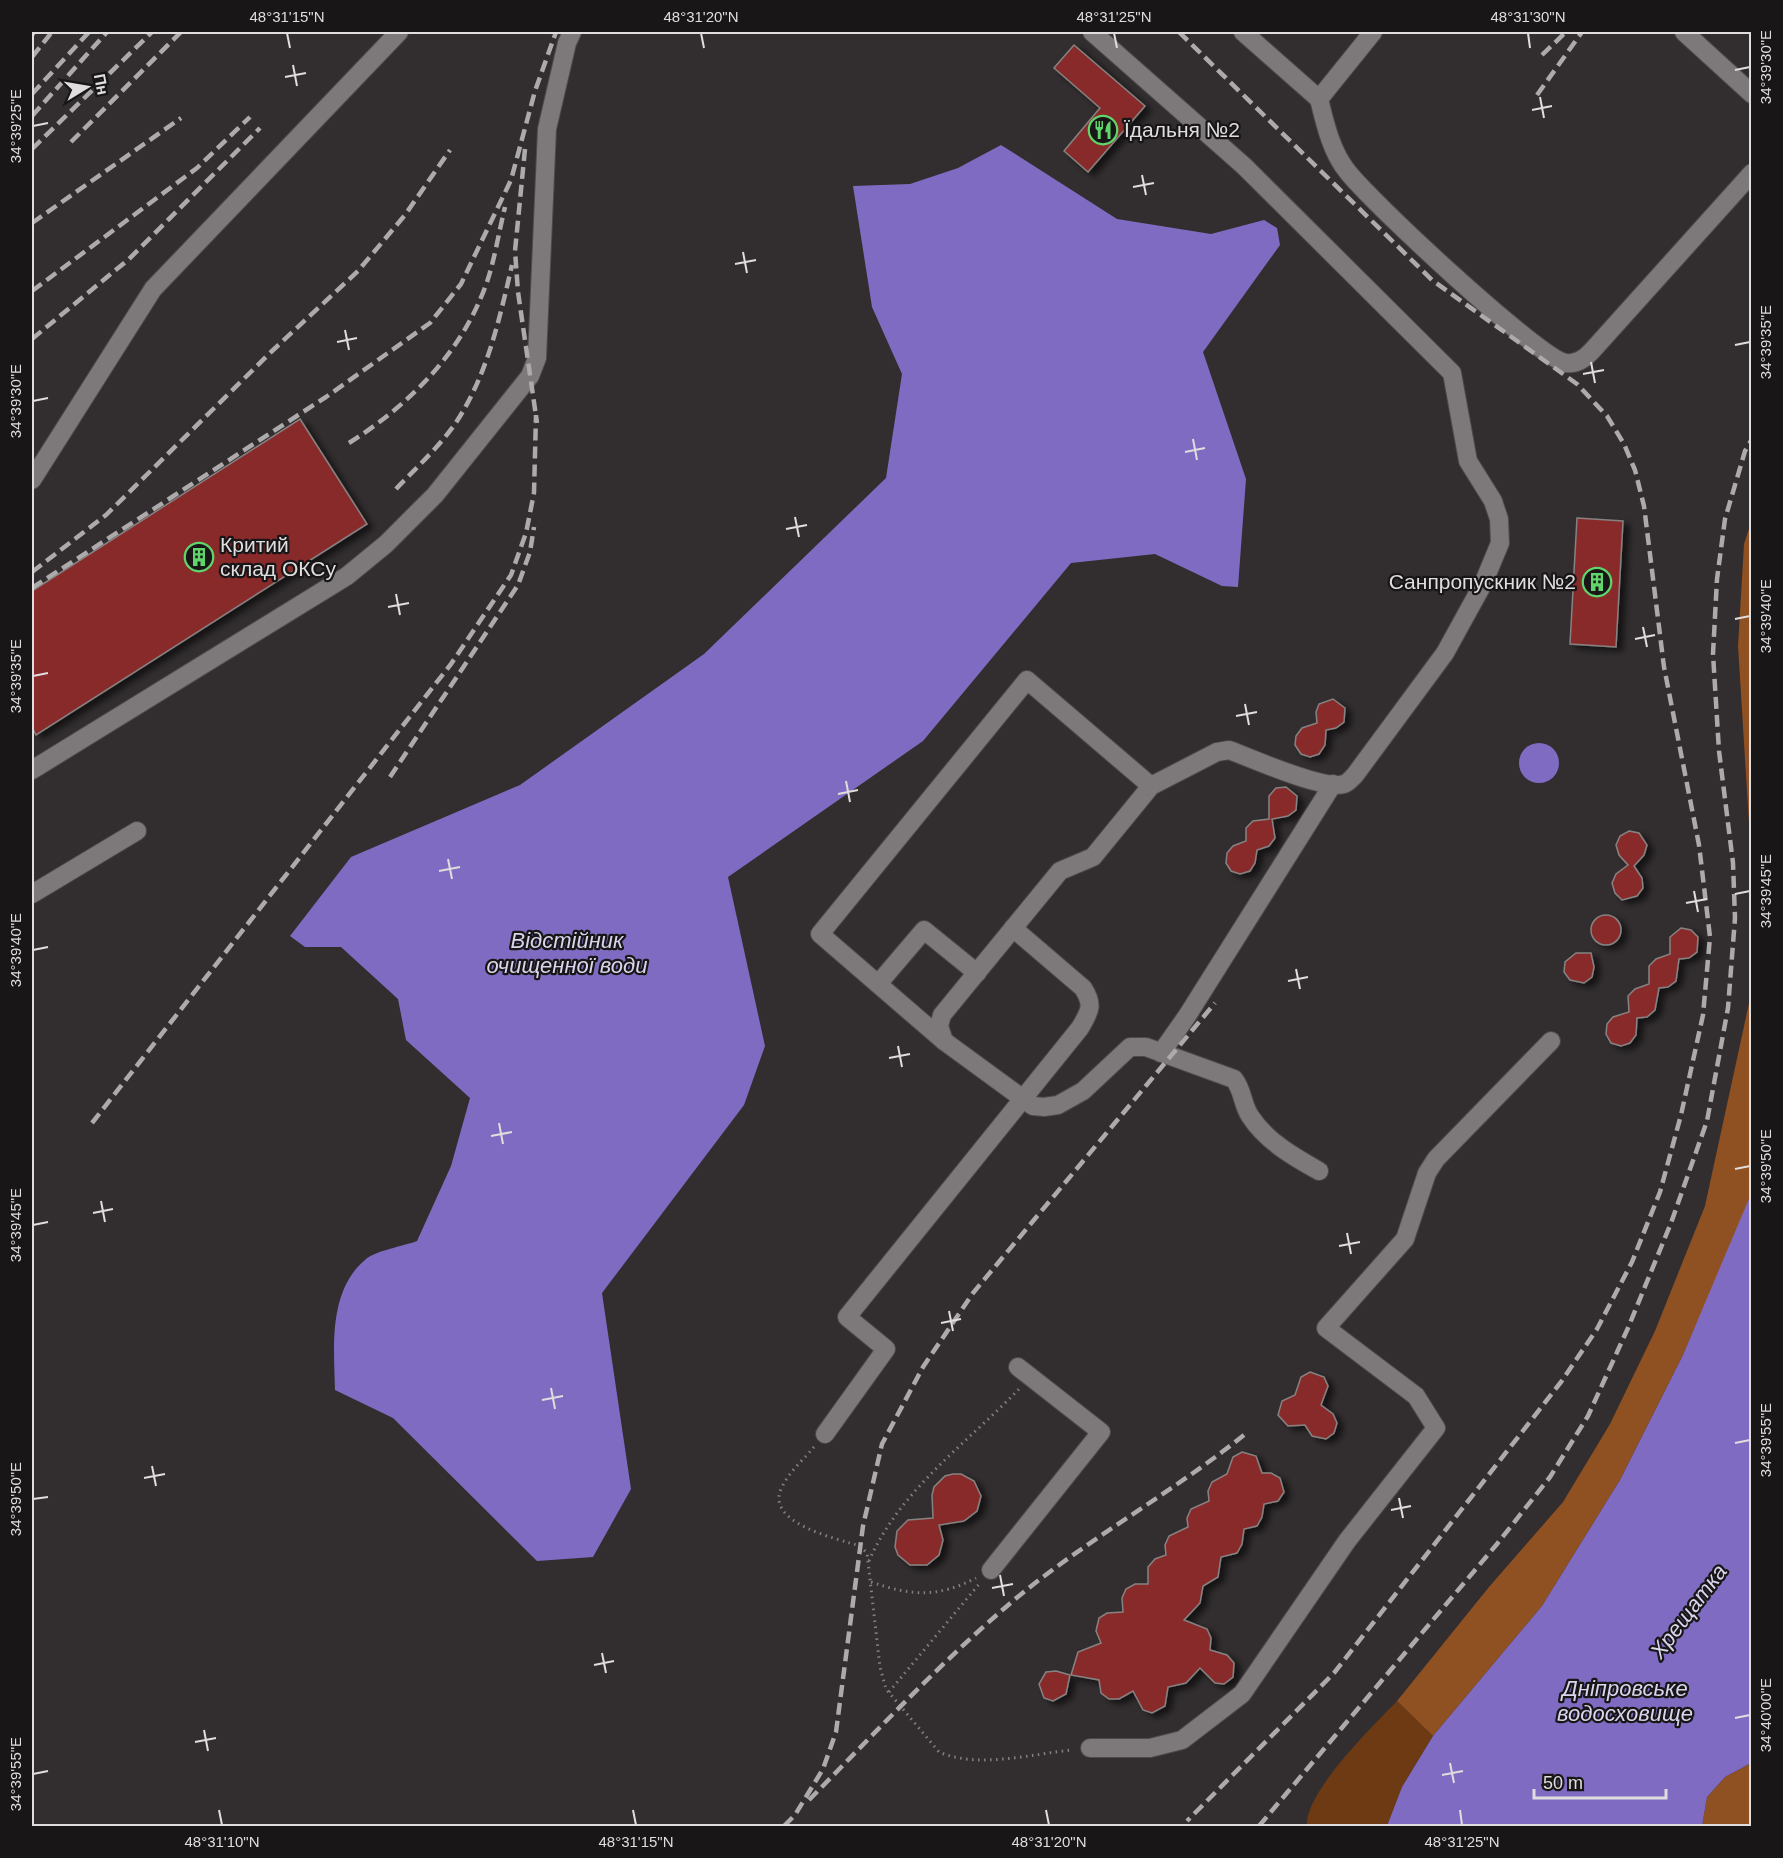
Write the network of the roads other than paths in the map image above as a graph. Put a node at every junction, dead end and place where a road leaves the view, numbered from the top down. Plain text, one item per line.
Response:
1 (399, 32) edge
2 (572, 32) edge
3 (1092, 32) edge
4 (1243, 32) edge
5 (1373, 32) edge
6 (1684, 32) edge
7 (1752, 94) edge
8 (1319, 99) junction
9 (1752, 173) edge
10 (32, 480) edge
11 (32, 770) edge
12 (1333, 784) junction
13 (1151, 786) junction
14 (137, 831) dead end
15 (32, 894) edge
16 (1013, 928) junction
17 (977, 973) junction
18 (878, 984) junction
19 (944, 1041) junction
20 (1551, 1041) dead end
21 (1161, 1053) junction
22 (1023, 1098) junction
23 (1319, 1171) dead end
24 (1024, 1372) road end
25 (825, 1434) road end
26 (991, 1570) road end
27 (1090, 1748) road end

1 - 10 lane
2 - 11 lane
3 - 12 lane
4 - 8 lane
5 - 8 lane
6 - 7 lane
8 - 9 lane
12 - 13 lane
12 - 21 lane
13 - 16 lane
13 - 18 lane
14 - 15 lane
16 - 17 lane
16 - 22 lane
17 - 18 lane
17 - 19 lane
18 - 19 lane
19 - 22 lane
20 - 27 lane
21 - 22 lane
21 - 23 lane
22 - 25 lane
24 - 26 lane

